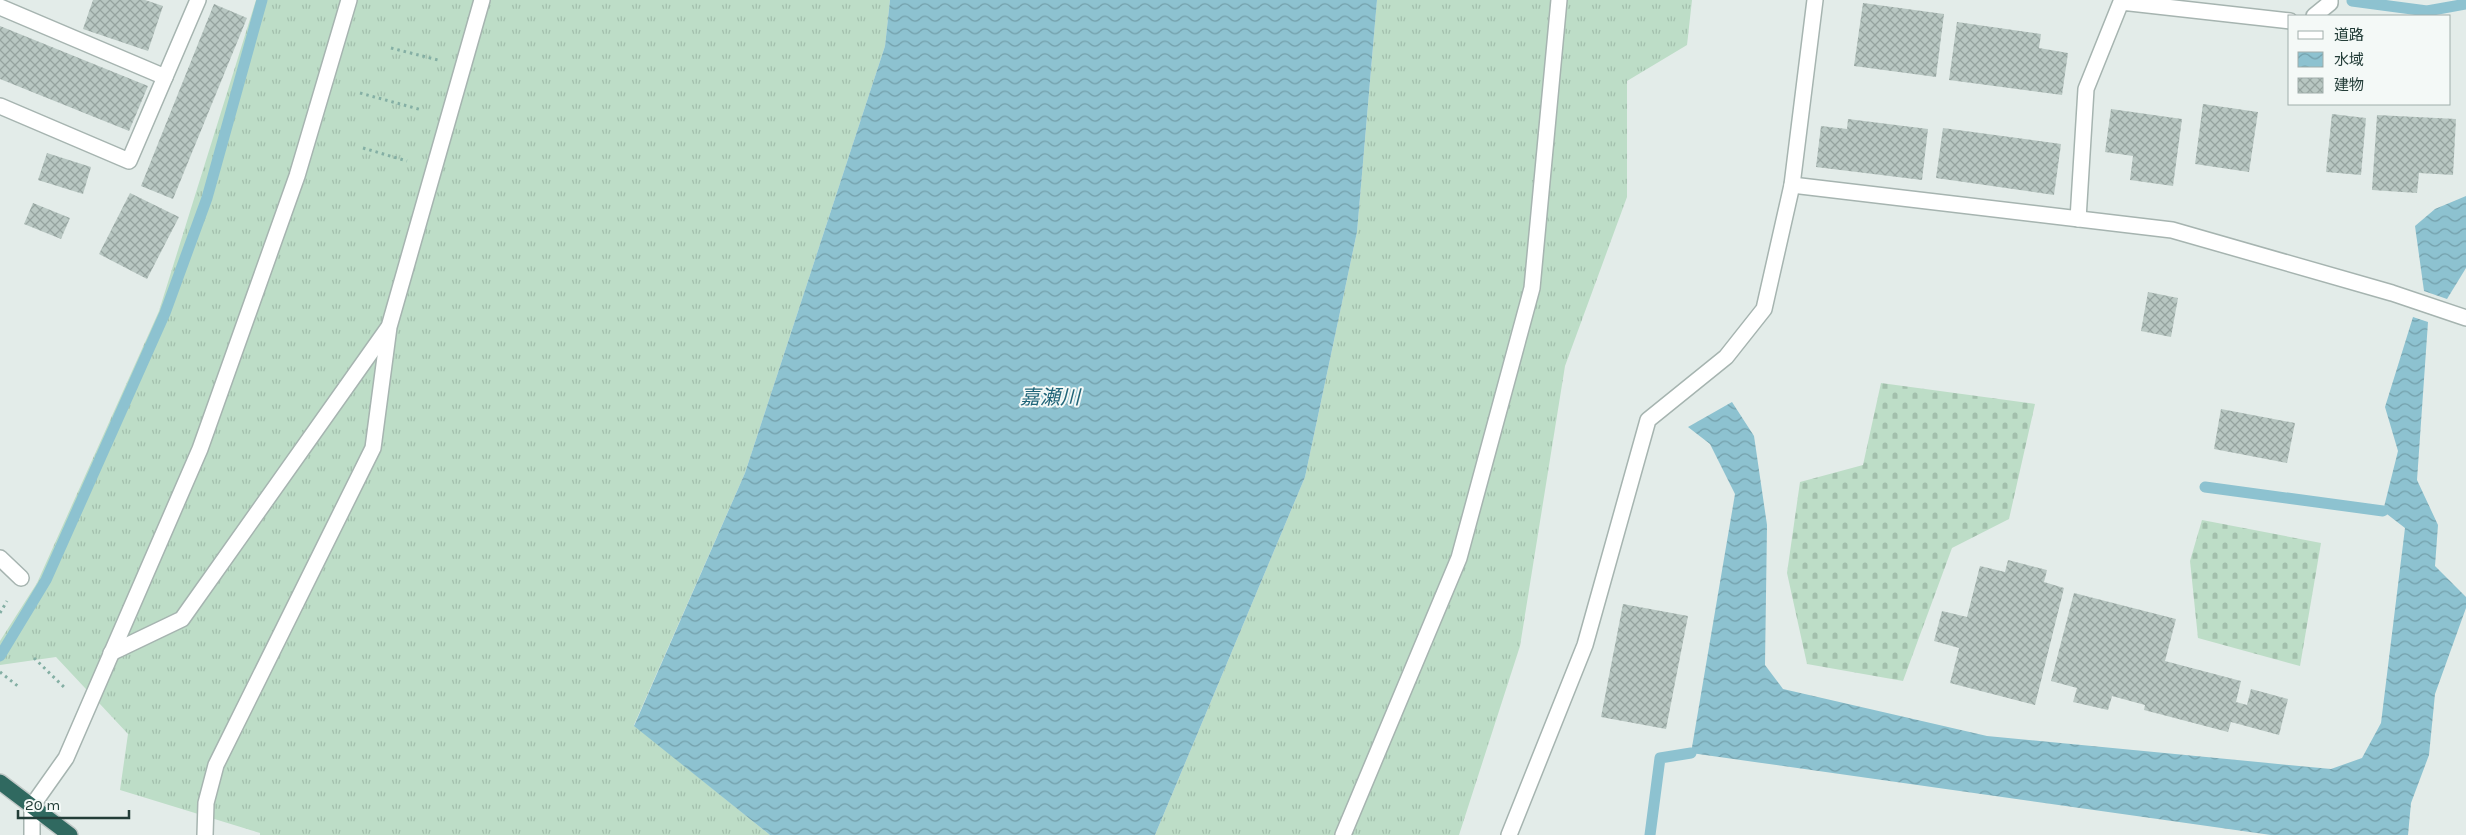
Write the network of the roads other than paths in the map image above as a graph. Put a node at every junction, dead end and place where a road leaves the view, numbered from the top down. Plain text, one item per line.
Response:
1 (198, 0) edge
2 (349, 0) edge
3 (482, 0) edge
4 (1559, 0) edge
5 (1815, 0) edge
6 (2330, 0) edge
7 (0, 7) edge
8 (2315, 15) edge
9 (2288, 21) edge
10 (165, 77) junction
11 (0, 106) edge
12 (1792, 185) junction
13 (2078, 219) junction
14 (2466, 318) edge
15 (389, 327) junction
16 (0, 558) edge
17 (21, 578) dead end
18 (111, 653) junction
19 (0, 782) edge
20 (32, 806) junction
21 (32, 835) edge
22 (70, 835) edge
23 (205, 835) edge
24 (1343, 835) edge
25 (1509, 835) edge

1 - 10 street
2 - 18 street
3 - 15 street
4 - 24 street
5 - 12 street
6 - 8 street
7 - 10 street
9 - 13 street
10 - 11 street
12 - 13 street
12 - 25 street
13 - 14 street
15 - 18 street
15 - 23 street
16 - 17 street
18 - 20 street
19 - 20 highway
20 - 21 street
20 - 22 highway

